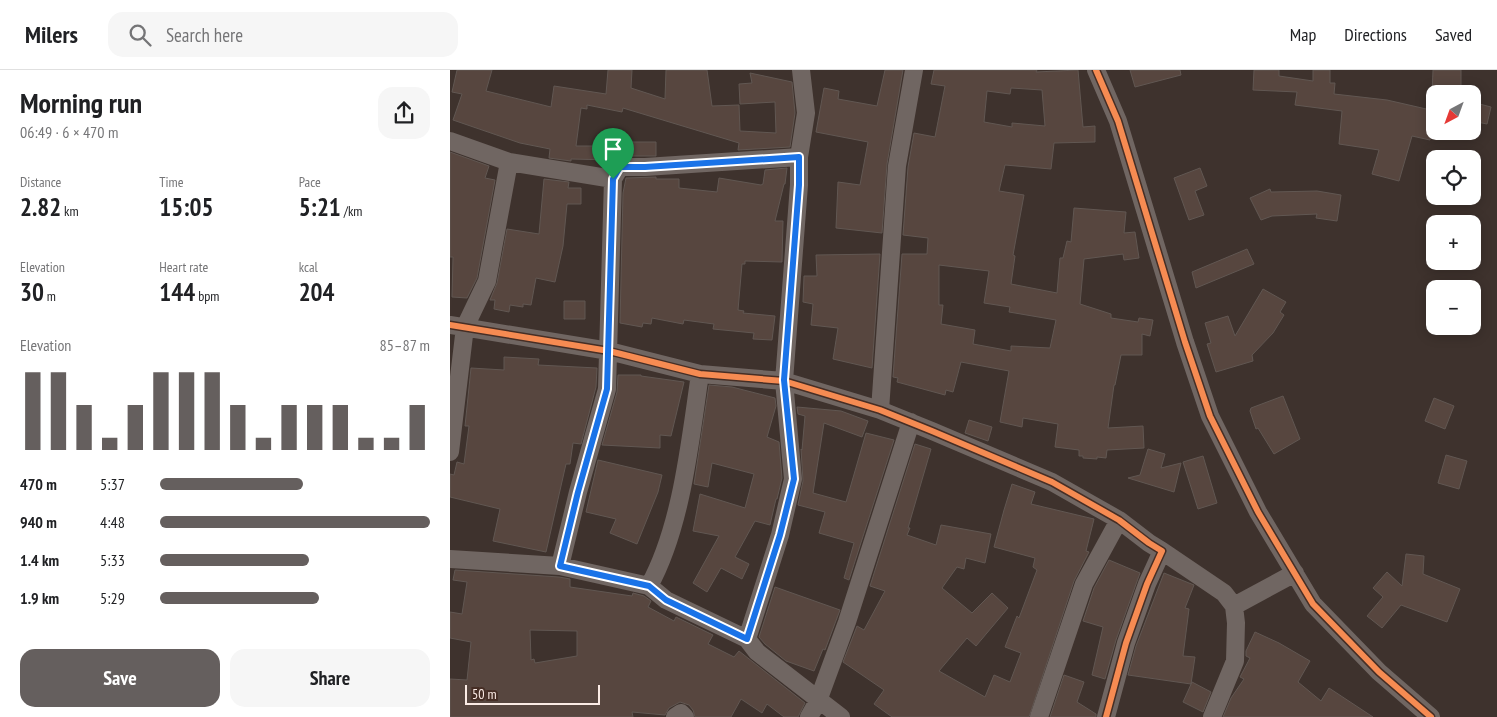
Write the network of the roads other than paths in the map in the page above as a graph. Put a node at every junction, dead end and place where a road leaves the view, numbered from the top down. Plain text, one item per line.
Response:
1 (801, 70) edge
2 (914, 70) edge
3 (1096, 70) edge
4 (450, 141) edge
5 (799, 157) junction
6 (509, 162) junction
7 (613, 179) junction
8 (458, 326) edge
9 (609, 351) junction
10 (700, 374) junction
11 (784, 380) junction
12 (880, 410) junction
13 (911, 422) junction
14 (450, 452) edge
15 (1119, 520) junction
16 (1162, 551) junction
17 (450, 559) edge
18 (560, 566) junction
19 (1295, 573) junction
20 (649, 586) junction
21 (1234, 606) junction
22 (747, 639) junction
23 (818, 701) junction
24 (675, 717) edge
25 (685, 717) edge
26 (809, 717) edge
27 (841, 717) edge
28 (1039, 717) edge
29 (1106, 717) edge
30 (1212, 717) edge
31 (1431, 717) edge

1 - 5 street
2 - 12 street
3 - 19 street
4 - 6 street
5 - 7 street
5 - 11 street
6 - 7 street
6 - 8 street
7 - 9 street
8 - 9 street
8 - 14 street
9 - 10 street
9 - 18 street
10 - 11 street
10 - 20 street
11 - 12 street
11 - 22 street
12 - 13 street
13 - 15 street
13 - 23 street
15 - 16 street
15 - 28 street
16 - 21 street
16 - 29 street
17 - 18 street
18 - 20 street
19 - 21 street
19 - 31 street
20 - 22 street
21 - 30 street
22 - 23 street
23 - 26 street
23 - 27 street
24 - 25 street

